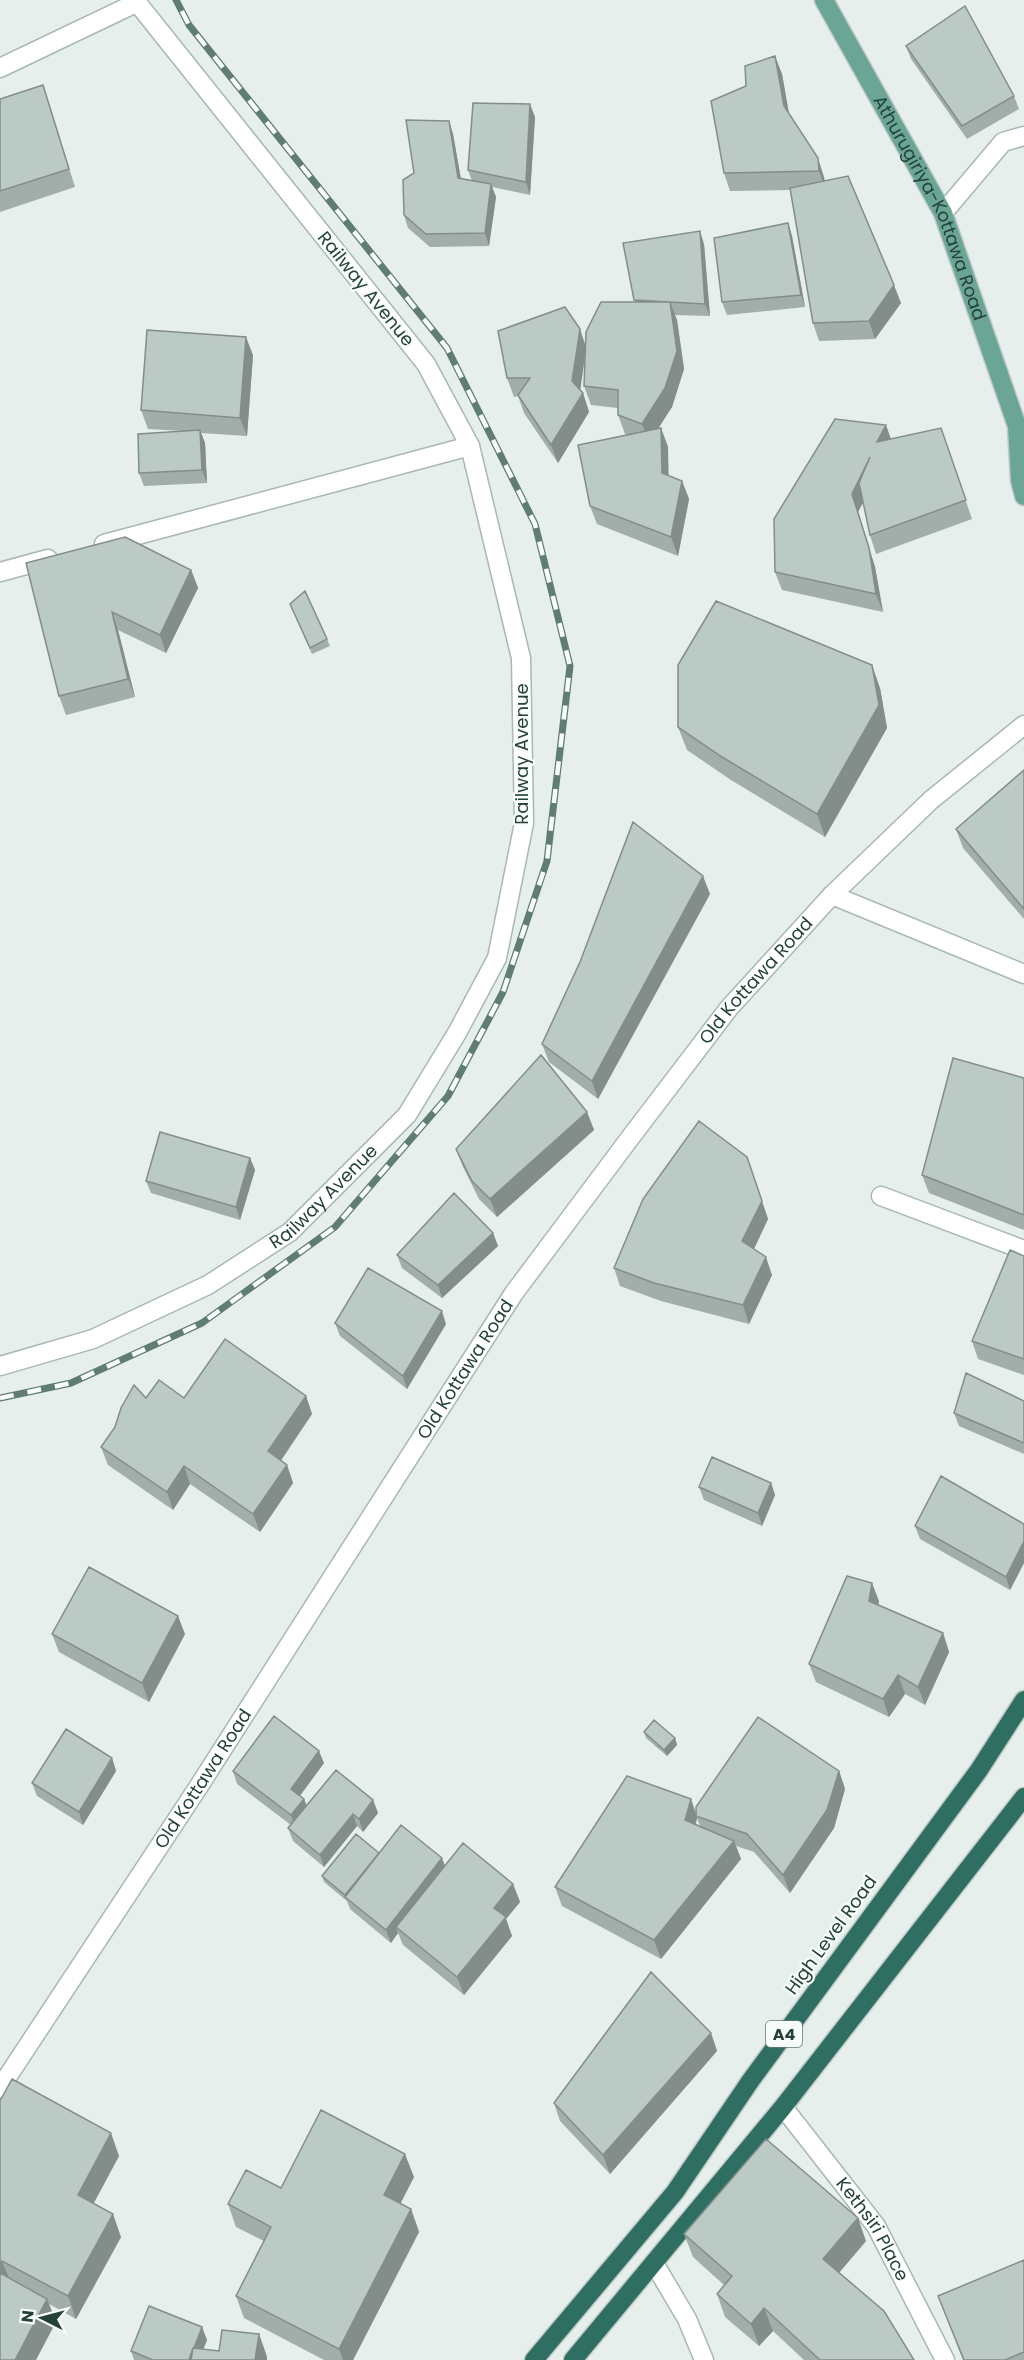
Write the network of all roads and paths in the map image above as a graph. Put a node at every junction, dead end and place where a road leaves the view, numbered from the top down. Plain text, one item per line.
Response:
1 (824, 0) edge
2 (136, 2) edge
3 (0, 68) edge
4 (1024, 136) edge
5 (944, 213) junction
6 (1020, 429) edge
7 (470, 446) junction
8 (1024, 496) edge
9 (92, 547) edge
10 (69, 553) edge
11 (0, 572) edge
12 (1024, 725) edge
13 (832, 895) junction
14 (1024, 974) edge
15 (881, 1196) dead end
16 (1024, 1250) edge
17 (0, 1366) edge
18 (1024, 1700) edge
19 (1024, 1797) edge
20 (0, 2088) edge
21 (783, 2108) junction
22 (654, 2263) junction
23 (534, 2360) edge
24 (573, 2360) edge
25 (704, 2360) edge
26 (945, 2360) edge

1 - 5 main road, Athurugiriya-Kottawa Road
2 - 3 street
2 - 7 street, Railway Avenue
4 - 5 street
5 - 6 main road, Athurugiriya-Kottawa Road
6 - 8 main road, Athurugiriya-Kottawa Road
7 - 9 street
7 - 17 street, Railway Avenue
10 - 11 street
12 - 13 street, Old Kottawa Road
13 - 14 street
13 - 20 street, Old Kottawa Road
15 - 16 street
18 - 23 highway, High Level Road / A4
19 - 21 highway, A4
21 - 22 highway, A4
21 - 26 street, Kethsiri Place
22 - 24 highway, A4
22 - 25 street

